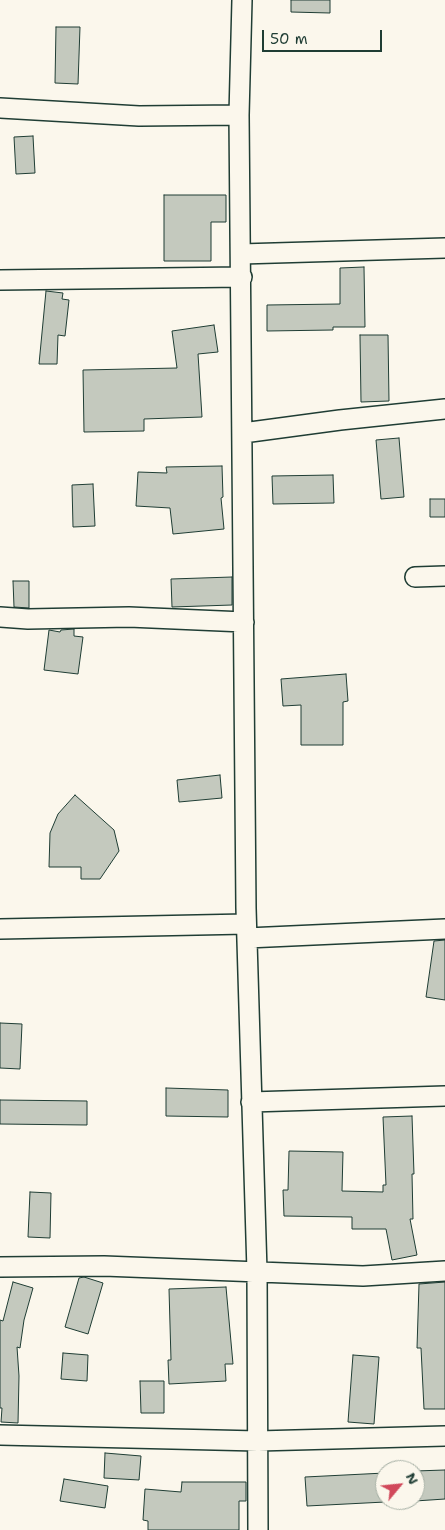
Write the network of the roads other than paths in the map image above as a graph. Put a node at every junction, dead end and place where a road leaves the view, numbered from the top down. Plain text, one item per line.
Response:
1 (242, 0) edge
2 (0, 108) edge
3 (239, 116) junction
4 (445, 248) edge
5 (241, 254) junction
6 (242, 277) junction
7 (0, 280) edge
8 (445, 409) edge
9 (243, 433) junction
10 (445, 576) edge
11 (415, 577) dead end
12 (0, 617) edge
13 (244, 622) junction
14 (0, 929) edge
15 (445, 929) edge
16 (246, 931) junction
17 (445, 1096) edge
18 (252, 1102) junction
19 (0, 1267) edge
20 (256, 1271) junction
21 (445, 1271) edge
22 (0, 1435) edge
23 (445, 1436) edge
24 (258, 1441) junction
25 (258, 1530) edge

1 - 3 street
2 - 3 street
3 - 5 street
4 - 5 street
5 - 6 street
6 - 7 street
6 - 9 street
8 - 9 street
9 - 13 street
10 - 11 street
12 - 13 street
13 - 16 street
14 - 16 street
15 - 16 street
16 - 18 street
17 - 18 street
18 - 20 street
19 - 20 street
20 - 21 street
20 - 24 street
22 - 24 street
23 - 24 street
24 - 25 street

